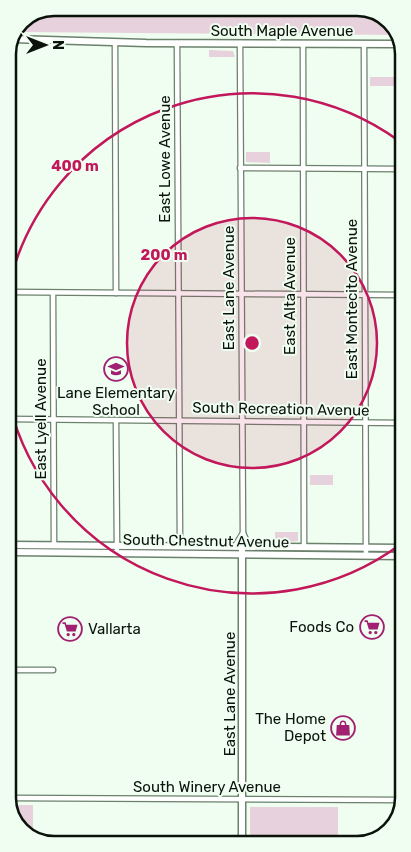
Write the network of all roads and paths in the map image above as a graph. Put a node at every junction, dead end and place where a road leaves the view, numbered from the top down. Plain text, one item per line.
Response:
1 (19, 39) edge
2 (115, 42) junction
3 (177, 43) junction
4 (240, 43) junction
5 (303, 44) junction
6 (364, 44) junction
7 (393, 44) edge
8 (240, 168) junction
9 (303, 168) junction
10 (364, 169) junction
11 (395, 169) edge
12 (16, 292) edge
13 (53, 293) junction
14 (116, 293) junction
15 (178, 294) junction
16 (242, 294) junction
17 (366, 295) junction
18 (395, 295) edge
19 (302, 296) junction
20 (16, 420) edge
21 (53, 420) junction
22 (116, 420) junction
23 (179, 420) junction
24 (242, 420) junction
25 (303, 422) junction
26 (395, 422) edge
27 (364, 423) junction
28 (243, 533) junction
29 (16, 545) edge
30 (54, 545) junction
31 (180, 545) junction
32 (198, 545) junction
33 (242, 548) junction
34 (304, 548) junction
35 (117, 549) junction
36 (395, 549) edge
37 (366, 551) junction
38 (16, 552) edge
39 (164, 553) junction
40 (395, 556) edge
41 (16, 670) edge
42 (53, 670) dead end
43 (16, 798) edge
44 (242, 799) junction
45 (395, 800) edge
46 (242, 836) edge

1 - 2 main road, South Maple Avenue
2 - 3 main road, South Maple Avenue
2 - 14 street
3 - 4 main road, South Maple Avenue
3 - 15 street, East Lowe Avenue
4 - 5 main road, South Maple Avenue
4 - 8 street, East Lane Avenue
5 - 6 main road, South Maple Avenue
5 - 9 street, East Alta Avenue
6 - 7 main road, South Maple Avenue
6 - 10 street, East Montecito Avenue
8 - 9 street
8 - 16 street, East Lane Avenue
9 - 10 street
9 - 19 street, East Alta Avenue
10 - 11 street
10 - 17 street, East Montecito Avenue
12 - 13 street
13 - 14 street
13 - 21 street, East Lyell Avenue
14 - 15 street
15 - 16 street
15 - 23 street, East Lowe Avenue
16 - 19 street
16 - 24 street, East Lane Avenue
17 - 18 street
17 - 19 street
17 - 27 street, East Montecito Avenue
19 - 25 street, East Alta Avenue
20 - 21 street, South Recreation Avenue
21 - 22 street, South Recreation Avenue
21 - 30 street, East Lyell Avenue
22 - 23 street, South Recreation Avenue
22 - 35 street
23 - 24 street, South Recreation Avenue
23 - 31 street, East Lowe Avenue
24 - 25 street, South Recreation Avenue
24 - 28 street, East Lane Avenue
25 - 27 street, South Recreation Avenue
25 - 34 street, East Alta Avenue
26 - 27 street, South Recreation Avenue
27 - 37 street, East Montecito Avenue
28 - 33 street, East Lane Avenue
28 - 33 street
29 - 30 main road, South Chestnut Avenue
30 - 35 main road, South Chestnut Avenue
31 - 32 main road, South Chestnut Avenue
31 - 35 main road, South Chestnut Avenue
32 - 33 main road, South Chestnut Avenue
32 - 39 main road
33 - 34 main road, South Chestnut Avenue
33 - 37 main road, South Chestnut Avenue
33 - 39 main road, South Chestnut Avenue
33 - 44 main road, East Lane Avenue
34 - 37 main road, South Chestnut Avenue
35 - 38 main road, South Chestnut Avenue
35 - 39 main road, South Chestnut Avenue
36 - 37 main road, South Chestnut Avenue
37 - 40 main road, South Chestnut Avenue
41 - 42 street
43 - 44 street, South Winery Avenue
44 - 45 street, South Winery Avenue
44 - 46 main road, East Lane Avenue

